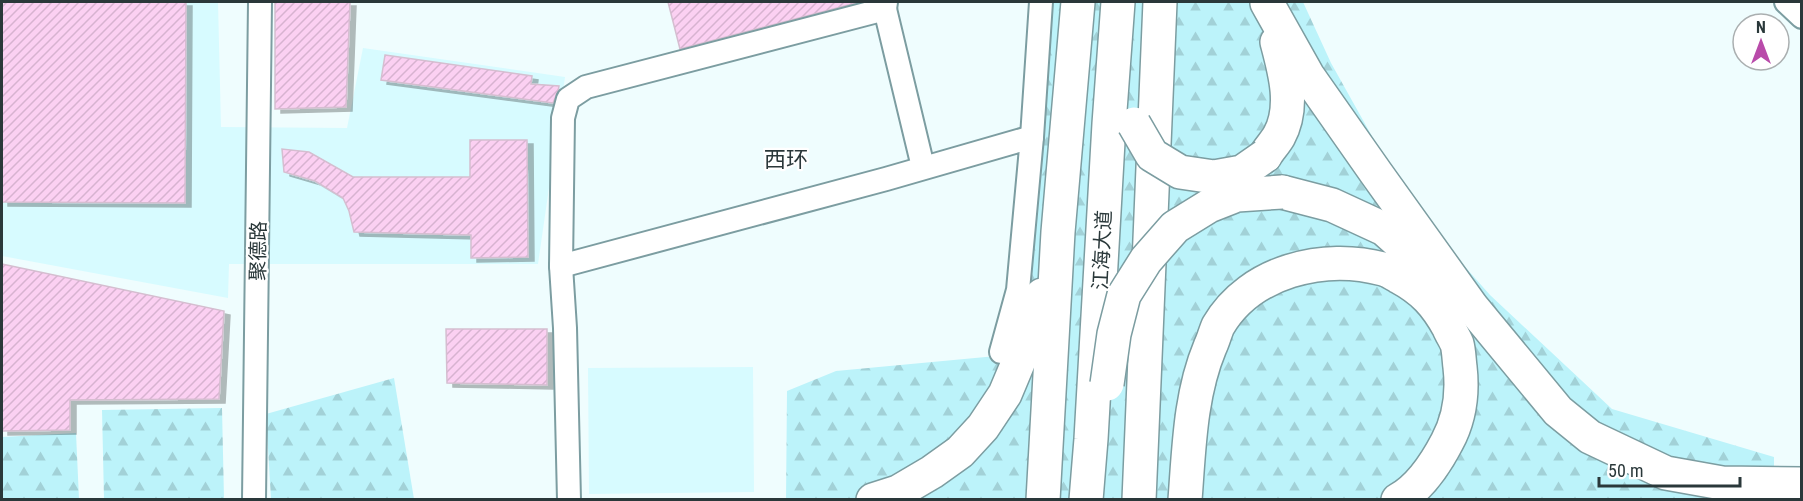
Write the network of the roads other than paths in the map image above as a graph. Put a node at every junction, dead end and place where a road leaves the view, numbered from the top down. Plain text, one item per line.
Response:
1 (260, 2) edge
2 (1041, 2) edge
3 (1078, 2) edge
4 (1160, 2) edge
5 (1267, 2) edge
6 (1786, 2) edge
7 (885, 5) edge
8 (1117, 16) edge
9 (1802, 17) edge
10 (1032, 137) junction
11 (923, 168) junction
12 (1058, 232) junction
13 (561, 266) junction
14 (1472, 307) junction
15 (1001, 352) dead end
16 (1802, 484) edge
17 (254, 500) edge
18 (569, 500) edge
19 (873, 500) edge
20 (1043, 500) edge
21 (1089, 500) edge
22 (1139, 500) edge
23 (1185, 500) edge
24 (1398, 500) edge

1 - 17 street, 聚德路
2 - 10 street
3 - 12 highway
4 - 22 highway
5 - 8 highway, bridge
5 - 14 highway
6 - 9 street
7 - 11 street
7 - 13 street
8 - 21 highway, 江海大道
10 - 11 street
10 - 15 street
11 - 13 street
12 - 19 highway
12 - 20 highway
13 - 18 street
14 - 16 highway
14 - 21 highway, bridge
23 - 24 highway

